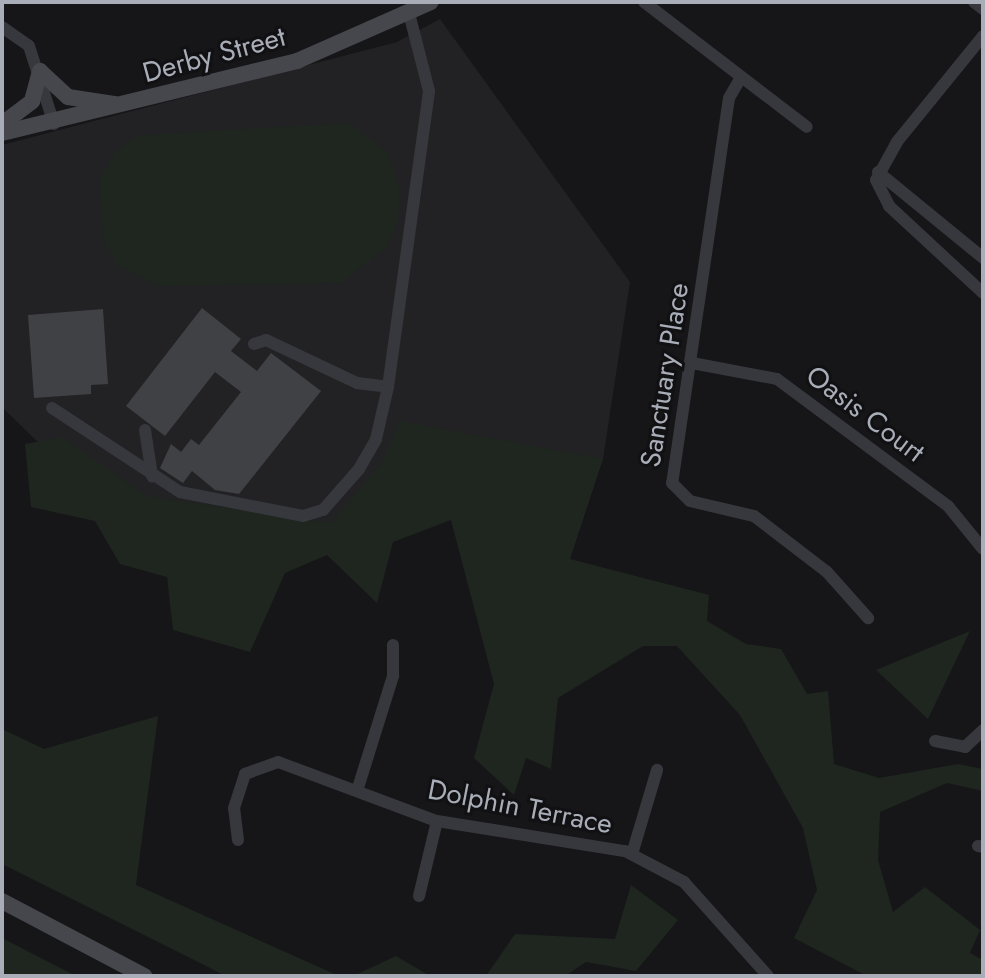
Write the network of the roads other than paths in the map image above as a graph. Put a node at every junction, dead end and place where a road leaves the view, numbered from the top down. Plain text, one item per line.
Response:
1 (431, 2) edge
2 (644, 2) edge
3 (974, 2) edge
4 (983, 9) edge
5 (410, 17) junction
6 (2, 27) edge
7 (983, 36) edge
8 (40, 71) junction
9 (740, 79) junction
10 (129, 105) junction
11 (2, 124) edge
12 (54, 124) junction
13 (807, 127) dead end
14 (2, 133) edge
15 (878, 172) junction
16 (983, 258) edge
17 (983, 293) edge
18 (254, 344) dead end
19 (692, 363) junction
20 (388, 387) junction
21 (52, 408) dead end
22 (145, 430) dead end
23 (152, 476) junction
24 (983, 549) edge
25 (868, 618) dead end
26 (393, 645) dead end
27 (983, 730) edge
28 (935, 741) dead end
29 (657, 770) dead end
30 (357, 791) junction
31 (437, 821) junction
32 (238, 840) dead end
33 (632, 854) junction
34 (419, 896) dead end
35 (2, 901) edge
36 (144, 976) edge
37 (768, 976) edge

1 - 5 main road, Derby Street
2 - 9 street
3 - 4 street
5 - 10 main road, Derby Street
5 - 20 street
6 - 8 street
7 - 15 street
8 - 10 main road
8 - 11 main road
8 - 12 street
9 - 13 street
9 - 19 street, Sanctuary Place
10 - 12 main road, Derby Street
12 - 14 main road, Derby Street
15 - 16 street
15 - 17 street
18 - 20 street
19 - 24 street, Oasis Court
19 - 25 street, Sanctuary Place
20 - 23 street
21 - 23 street
22 - 23 street
26 - 30 street
27 - 28 street
29 - 33 street
30 - 31 street, Dolphin Terrace
30 - 32 street, Dolphin Terrace
31 - 33 street, Dolphin Terrace
31 - 34 street
33 - 37 street, Dolphin Terrace
35 - 36 main road

